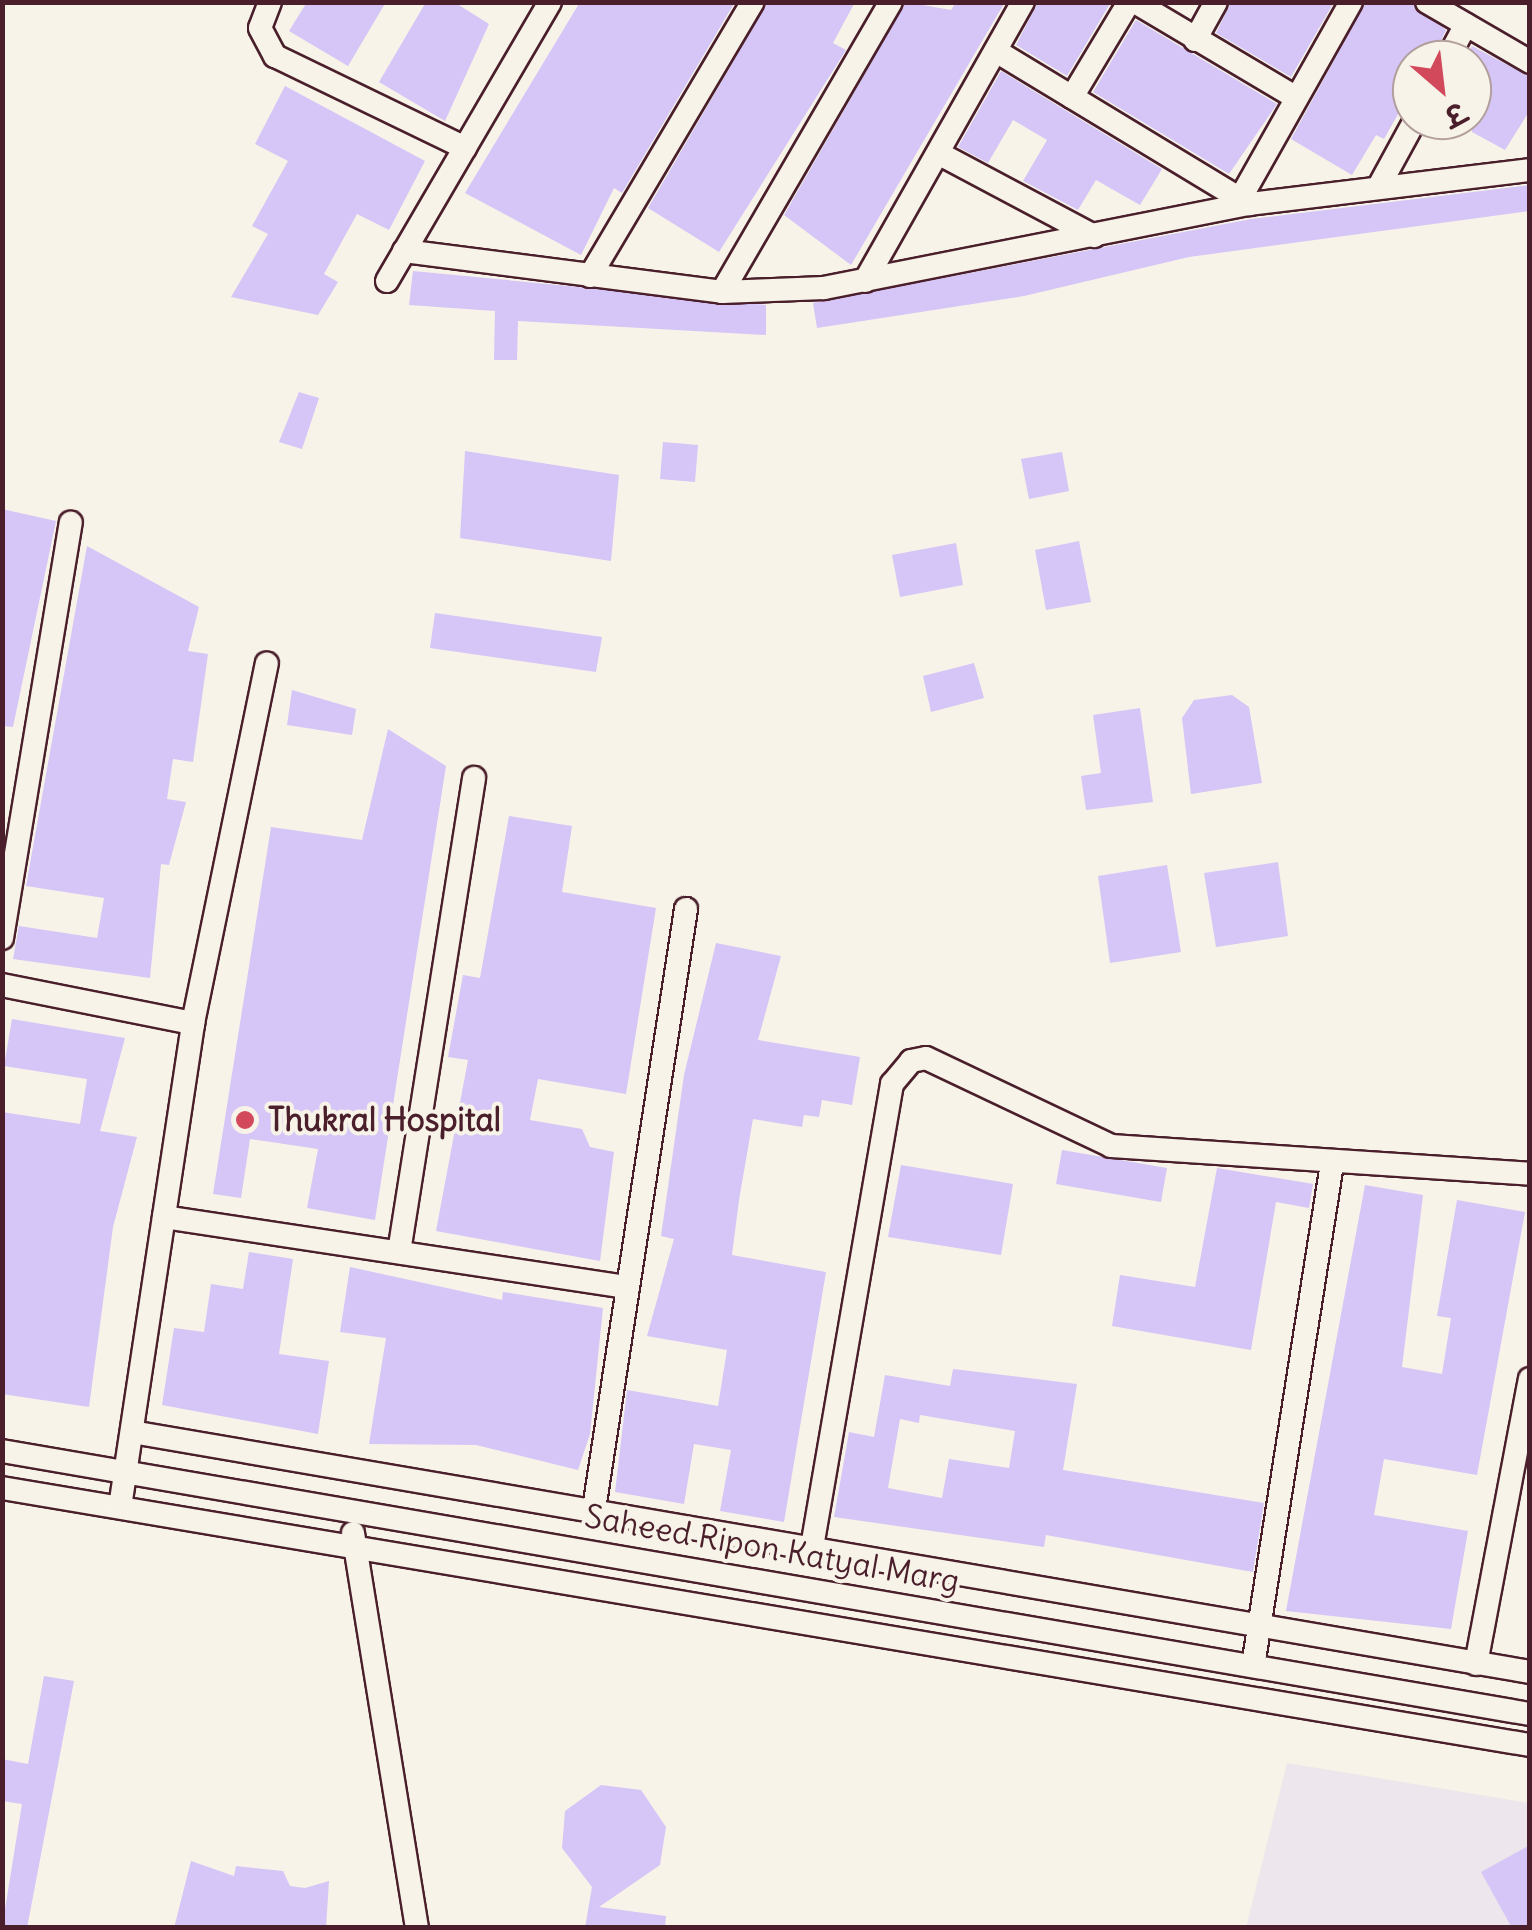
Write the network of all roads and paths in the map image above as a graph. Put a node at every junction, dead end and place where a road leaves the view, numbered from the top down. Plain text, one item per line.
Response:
1 (270, 2) edge
2 (550, 2) edge
3 (753, 2) edge
4 (890, 2) edge
5 (1023, 2) edge
6 (1132, 2) edge
7 (1216, 2) edge
8 (1350, 2) edge
9 (1428, 2) edge
10 (1466, 24) junction
11 (1196, 40) junction
12 (1458, 40) edge
13 (996, 51) junction
14 (1530, 62) edge
15 (1072, 97) junction
16 (1294, 97) junction
17 (1404, 140) edge
18 (465, 148) junction
19 (938, 152) junction
20 (1530, 170) edge
21 (1378, 188) junction
22 (1245, 202) junction
23 (1094, 236) junction
24 (404, 251) junction
25 (590, 276) junction
26 (387, 281) dead end
27 (865, 281) junction
28 (722, 292) junction
29 (71, 523) dead end
30 (267, 664) dead end
31 (474, 778) dead end
32 (12, 797) edge
33 (686, 909) dead end
34 (2, 938) edge
35 (2, 984) edge
36 (193, 1023) junction
37 (1332, 1164) junction
38 (1530, 1174) edge
39 (164, 1217) junction
40 (399, 1252) junction
41 (628, 1287) junction
42 (1530, 1378) edge
43 (132, 1432) junction
44 (2, 1451) edge
45 (126, 1470) junction
46 (2, 1488) edge
47 (120, 1507) junction
48 (594, 1508) junction
49 (352, 1510) junction
50 (354, 1544) junction
51 (812, 1547) junction
52 (1259, 1625) junction
53 (1476, 1664) junction
54 (1252, 1666) junction
55 (1530, 1672) edge
56 (1530, 1714) edge
57 (1530, 1744) edge
58 (417, 1928) edge

1 - 18 street
2 - 18 street
3 - 25 street
4 - 28 street
5 - 13 street
6 - 11 street
6 - 15 street
7 - 11 street
8 - 16 street
9 - 10 street
10 - 12 street
10 - 14 street
11 - 16 street
13 - 15 street
13 - 19 street
15 - 22 street
16 - 22 street
17 - 21 street
18 - 24 street
19 - 23 street
19 - 27 street
20 - 21 street
21 - 22 street
22 - 23 street
23 - 27 street
24 - 25 street
24 - 26 street
25 - 28 street
27 - 28 street
29 - 32 street
30 - 36 street
31 - 40 street
32 - 34 street
33 - 41 street
35 - 36 street
36 - 39 street
37 - 38 street
37 - 51 street
37 - 52 street
39 - 40 street
39 - 43 street
40 - 41 street
41 - 48 street
42 - 53 street
43 - 45 street
43 - 48 street
44 - 45 street, Saheed Ripon Katyal Marg
45 - 47 street
45 - 49 street, Saheed Ripon Katyal Marg
46 - 47 street, Saheed Ripon Katyal Marg
47 - 50 street, Saheed Ripon Katyal Marg
48 - 51 street
49 - 50 street
49 - 54 street, Saheed Ripon Katyal Marg
50 - 57 street, Saheed Ripon Katyal Marg
50 - 58 street
51 - 52 street
52 - 53 street
52 - 54 street
53 - 55 street
54 - 56 street, Saheed Ripon Katyal Marg

